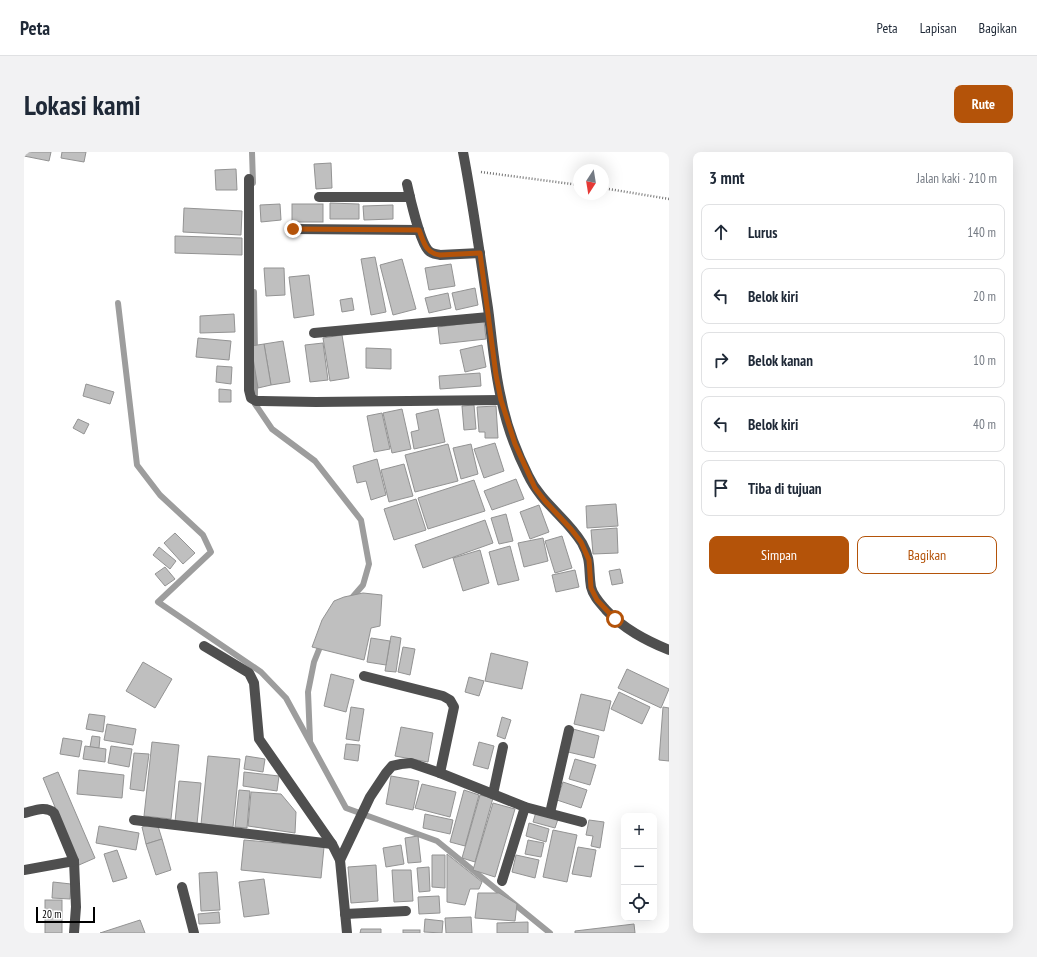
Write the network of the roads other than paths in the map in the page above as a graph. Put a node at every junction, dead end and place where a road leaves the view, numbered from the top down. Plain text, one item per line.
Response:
1 (463, 152) edge
2 (249, 179) dead end
3 (407, 184) dead end
4 (319, 197) dead end
5 (410, 197) junction
6 (293, 229) dead end
7 (419, 230) junction
8 (480, 253) junction
9 (489, 318) junction
10 (314, 333) dead end
11 (501, 400) junction
12 (204, 646) dead end
13 (669, 650) edge
14 (364, 676) dead end
15 (569, 730) dead end
16 (503, 747) dead end
17 (440, 773) junction
18 (493, 794) junction
19 (525, 807) junction
20 (24, 813) edge
21 (550, 813) junction
22 (134, 820) dead end
23 (582, 822) dead end
24 (332, 844) junction
25 (340, 860) junction
26 (74, 861) junction
27 (24, 870) edge
28 (502, 881) dead end
29 (182, 888) dead end
30 (406, 911) dead end
31 (345, 914) junction
32 (74, 933) edge
33 (194, 933) edge
34 (347, 933) edge

1 - 8 street
2 - 11 street
3 - 5 street
4 - 5 street
5 - 7 street
6 - 7 street
7 - 8 street
8 - 9 street
9 - 10 street
9 - 11 street
11 - 13 street
12 - 24 street
14 - 17 street
15 - 21 street
16 - 18 street
17 - 18 street
17 - 25 street
18 - 19 street
19 - 21 street
19 - 28 street
20 - 26 street
21 - 23 street
22 - 24 street
24 - 25 street
25 - 31 street
26 - 27 street
26 - 32 street
29 - 33 street
30 - 31 street
31 - 34 street

